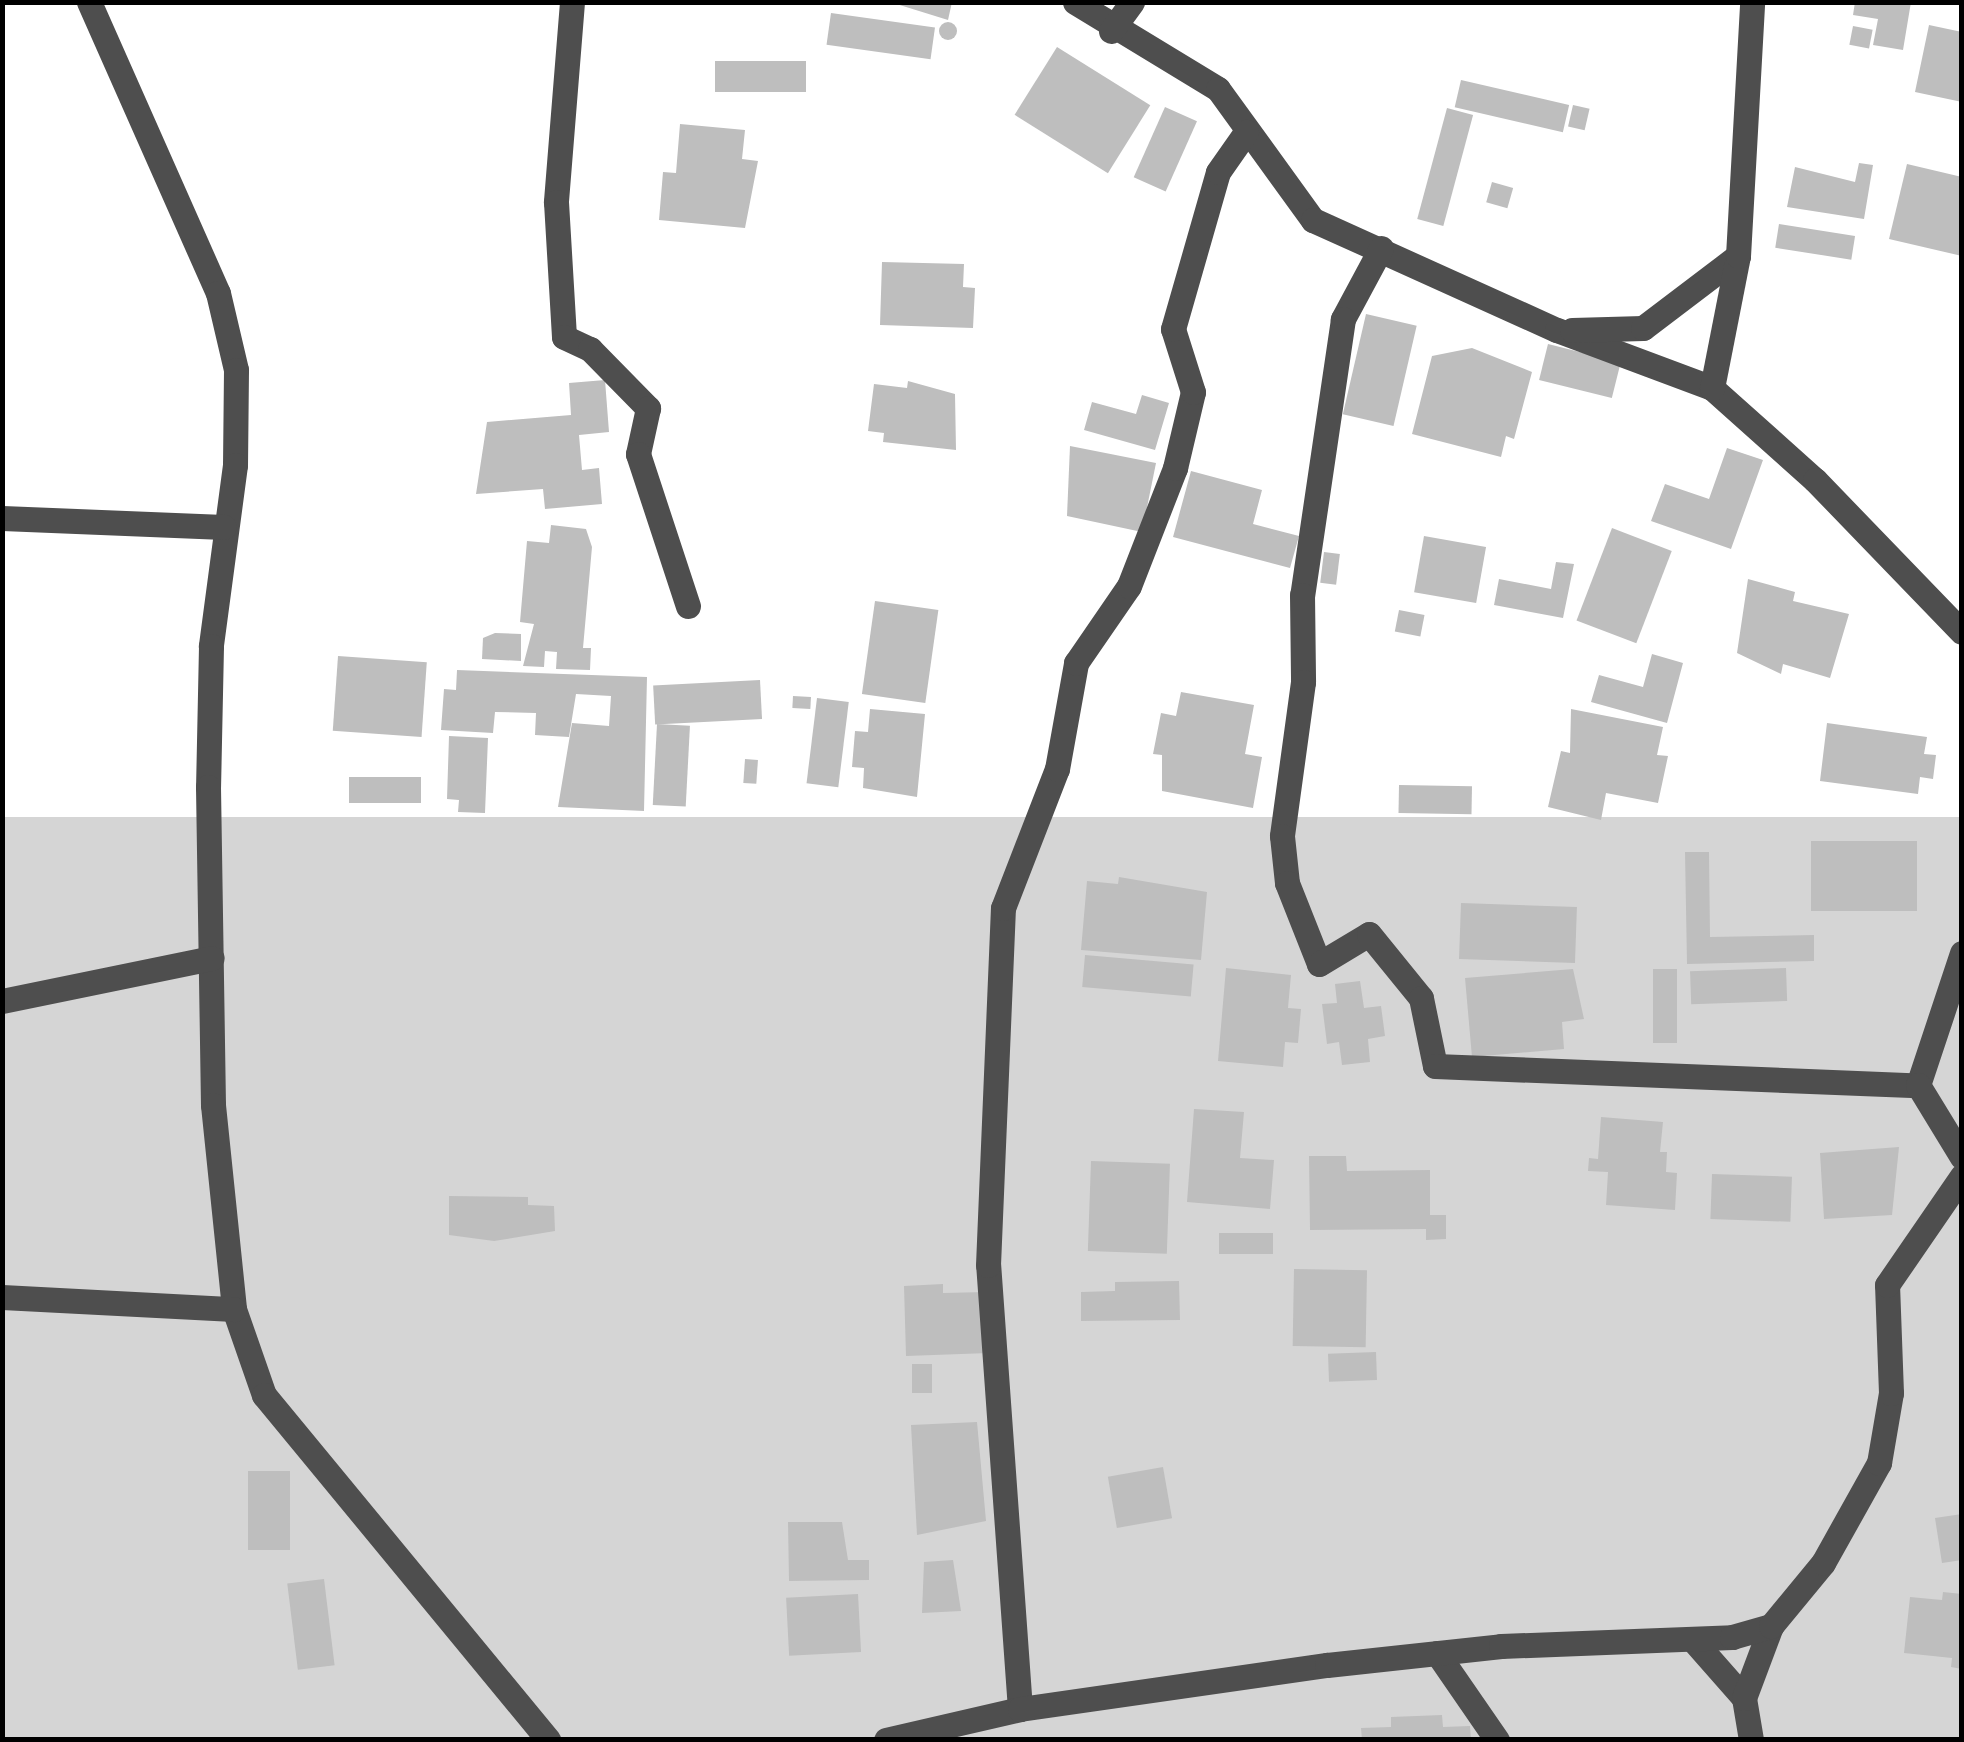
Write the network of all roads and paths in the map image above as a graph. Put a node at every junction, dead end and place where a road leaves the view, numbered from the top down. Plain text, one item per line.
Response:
1 (89, 2) edge
2 (572, 2) edge
3 (1075, 2) edge
4 (1132, 2) edge
5 (1752, 2) edge
6 (1111, 31) junction
7 (1246, 132) junction
8 (1382, 248) junction
9 (1738, 256) junction
10 (1556, 330) junction
11 (1712, 388) junction
12 (2, 518) edge
13 (224, 527) junction
14 (688, 606) dead end
15 (1962, 632) edge
16 (1962, 952) edge
17 (212, 958) junction
18 (2, 1001) edge
19 (1918, 1085) junction
20 (1962, 1157) edge
21 (1962, 1176) edge
22 (2, 1297) edge
23 (234, 1309) junction
24 (1771, 1626) junction
25 (1693, 1640) junction
26 (1438, 1653) junction
27 (1744, 1698) junction
28 (1020, 1709) junction
29 (548, 1740) edge
30 (886, 1740) edge
31 (1497, 1740) edge
32 (1750, 1740) edge

1 - 13 street
2 - 14 street
3 - 6 street
4 - 6 street
5 - 9 street
6 - 7 street
7 - 8 street
7 - 28 street
8 - 10 street
8 - 19 street
9 - 10 street
9 - 11 street
10 - 11 street
11 - 15 street
12 - 13 street
13 - 17 street
16 - 19 street
17 - 18 street
17 - 23 street
19 - 20 street
21 - 24 street
22 - 23 street
23 - 29 street
24 - 25 street
24 - 27 street
25 - 26 street
25 - 27 street
26 - 28 street
26 - 31 street
27 - 32 street
28 - 30 street

